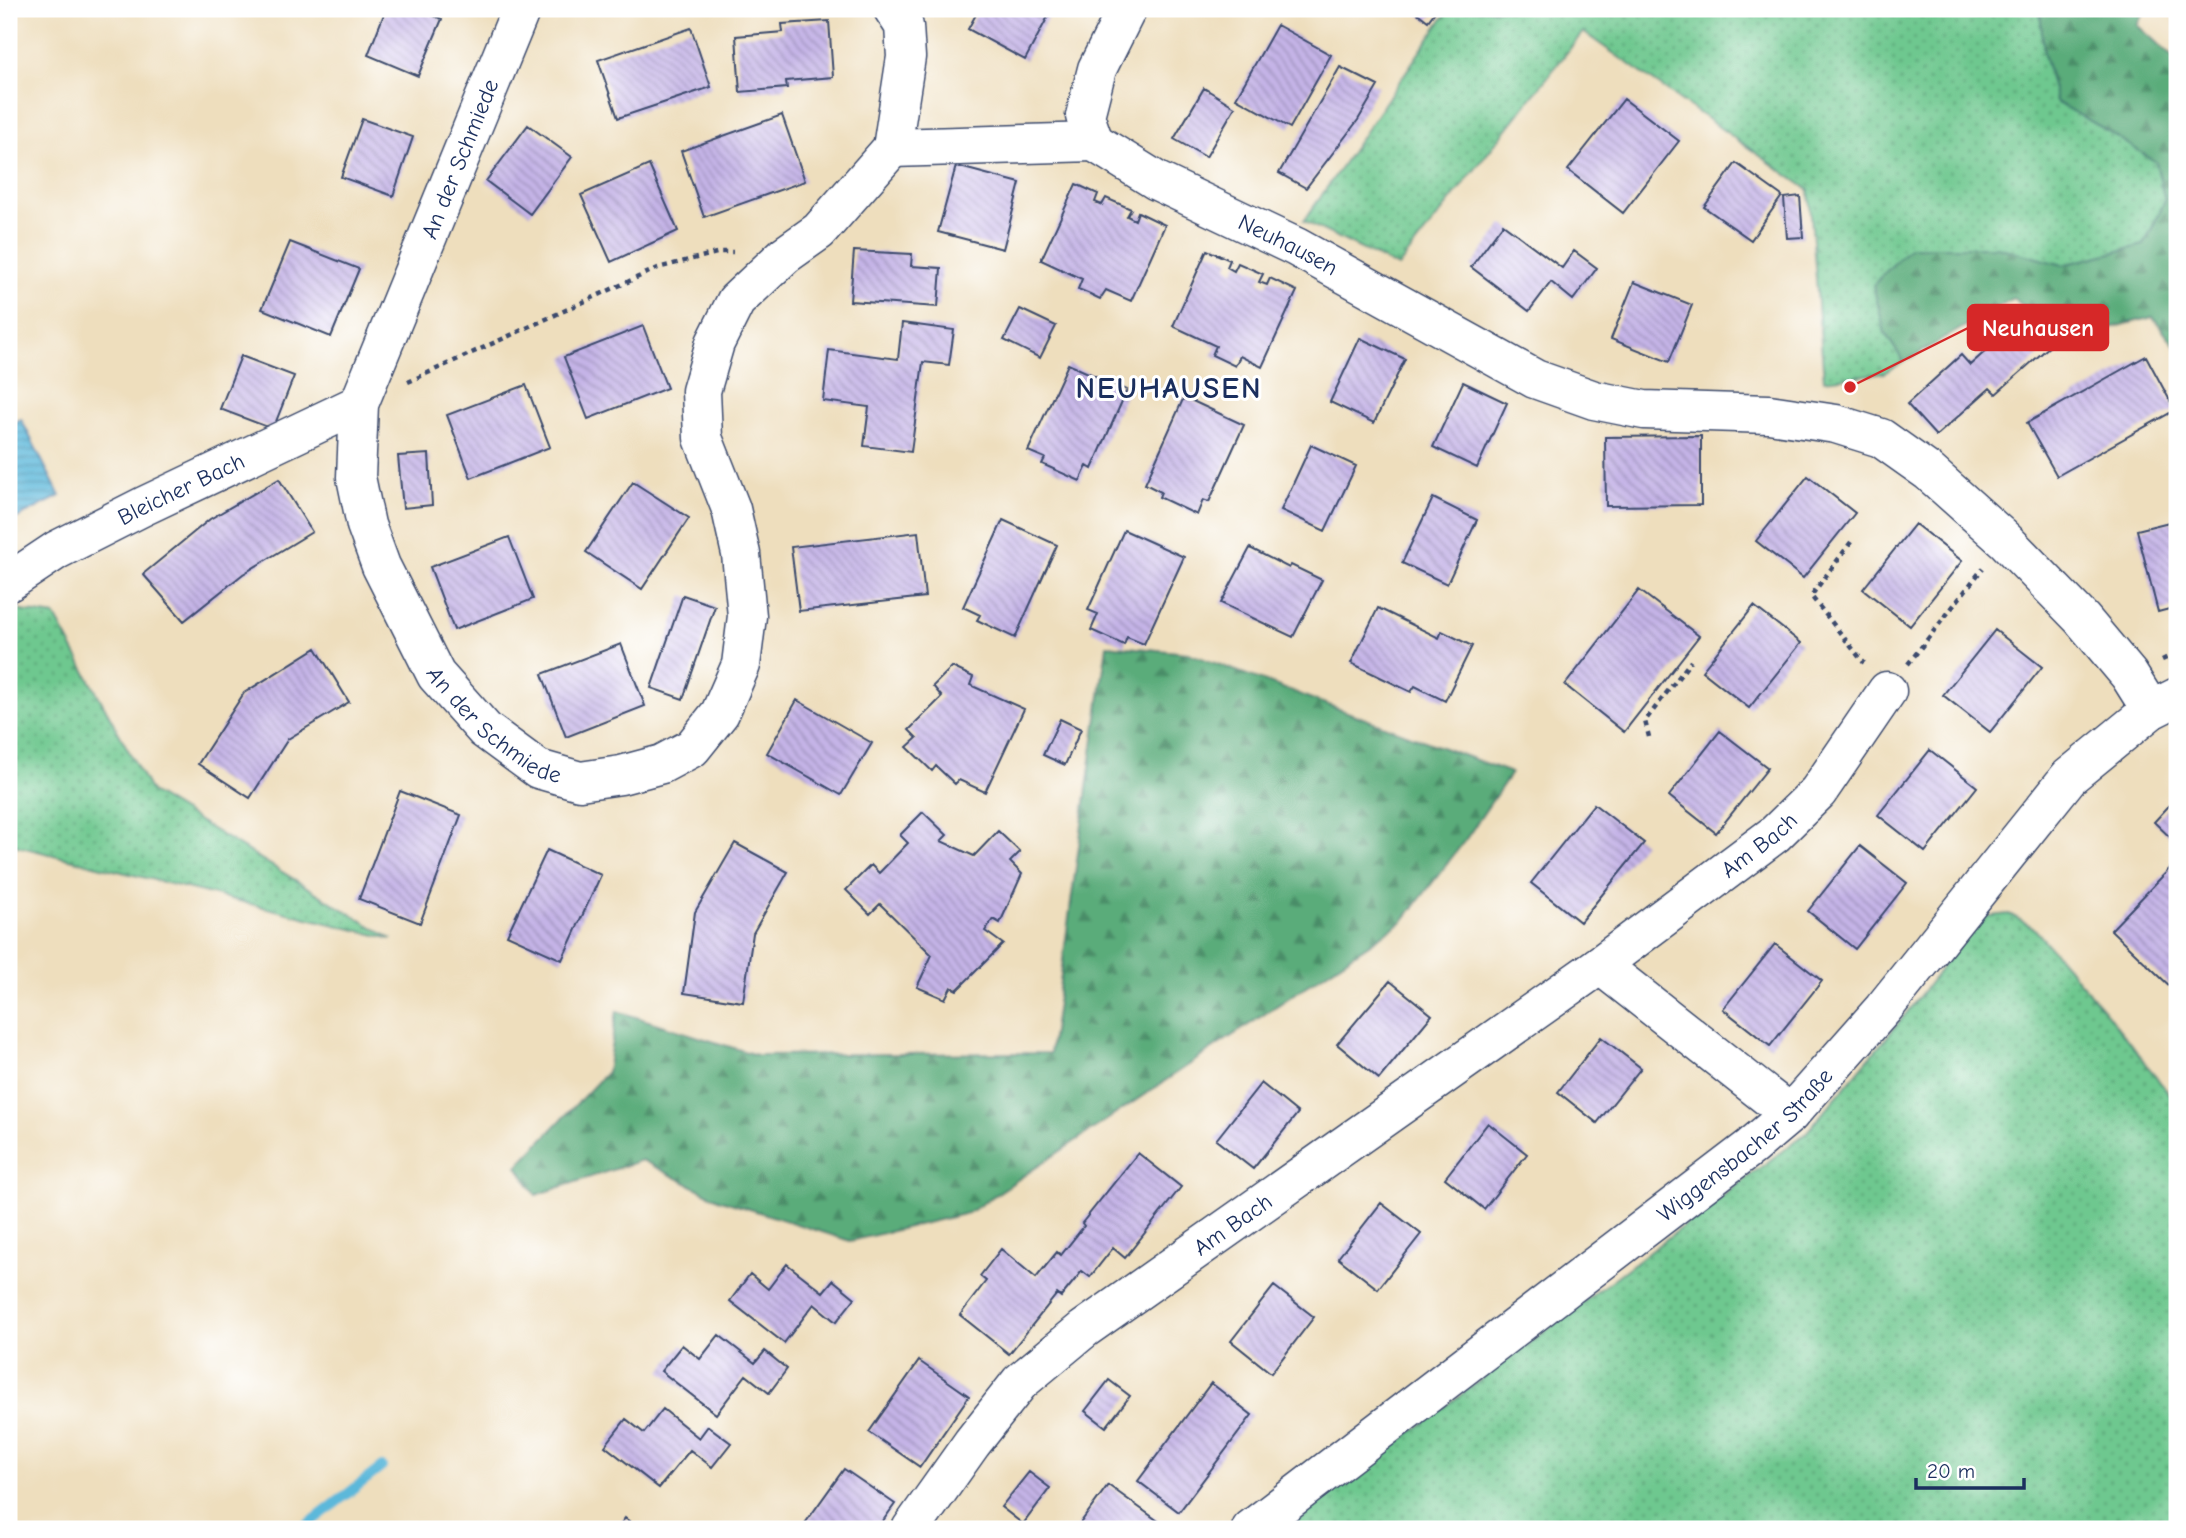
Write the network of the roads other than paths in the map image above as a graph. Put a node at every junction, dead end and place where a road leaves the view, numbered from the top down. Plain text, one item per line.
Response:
1 (521, 9) edge
2 (893, 9) edge
3 (1127, 9) edge
4 (1094, 142) junction
5 (892, 148) junction
6 (359, 404) junction
7 (9, 582) edge
8 (1887, 691) road end
9 (2164, 703) edge
10 (1601, 965) junction
11 (1790, 1114) junction
12 (911, 1529) edge
13 (1251, 1529) edge

1 - 6 street, An der Schmiede
2 - 5 street
3 - 4 street
4 - 5 street
4 - 9 street, Neuhausen
5 - 6 street, An der Schmiede
6 - 7 street, Bleicher Bach
8 - 10 street, Am Bach
9 - 11 street, Wiggensbacher Straße
10 - 11 street
10 - 12 street, Am Bach
11 - 13 street, Wiggensbacher Straße

